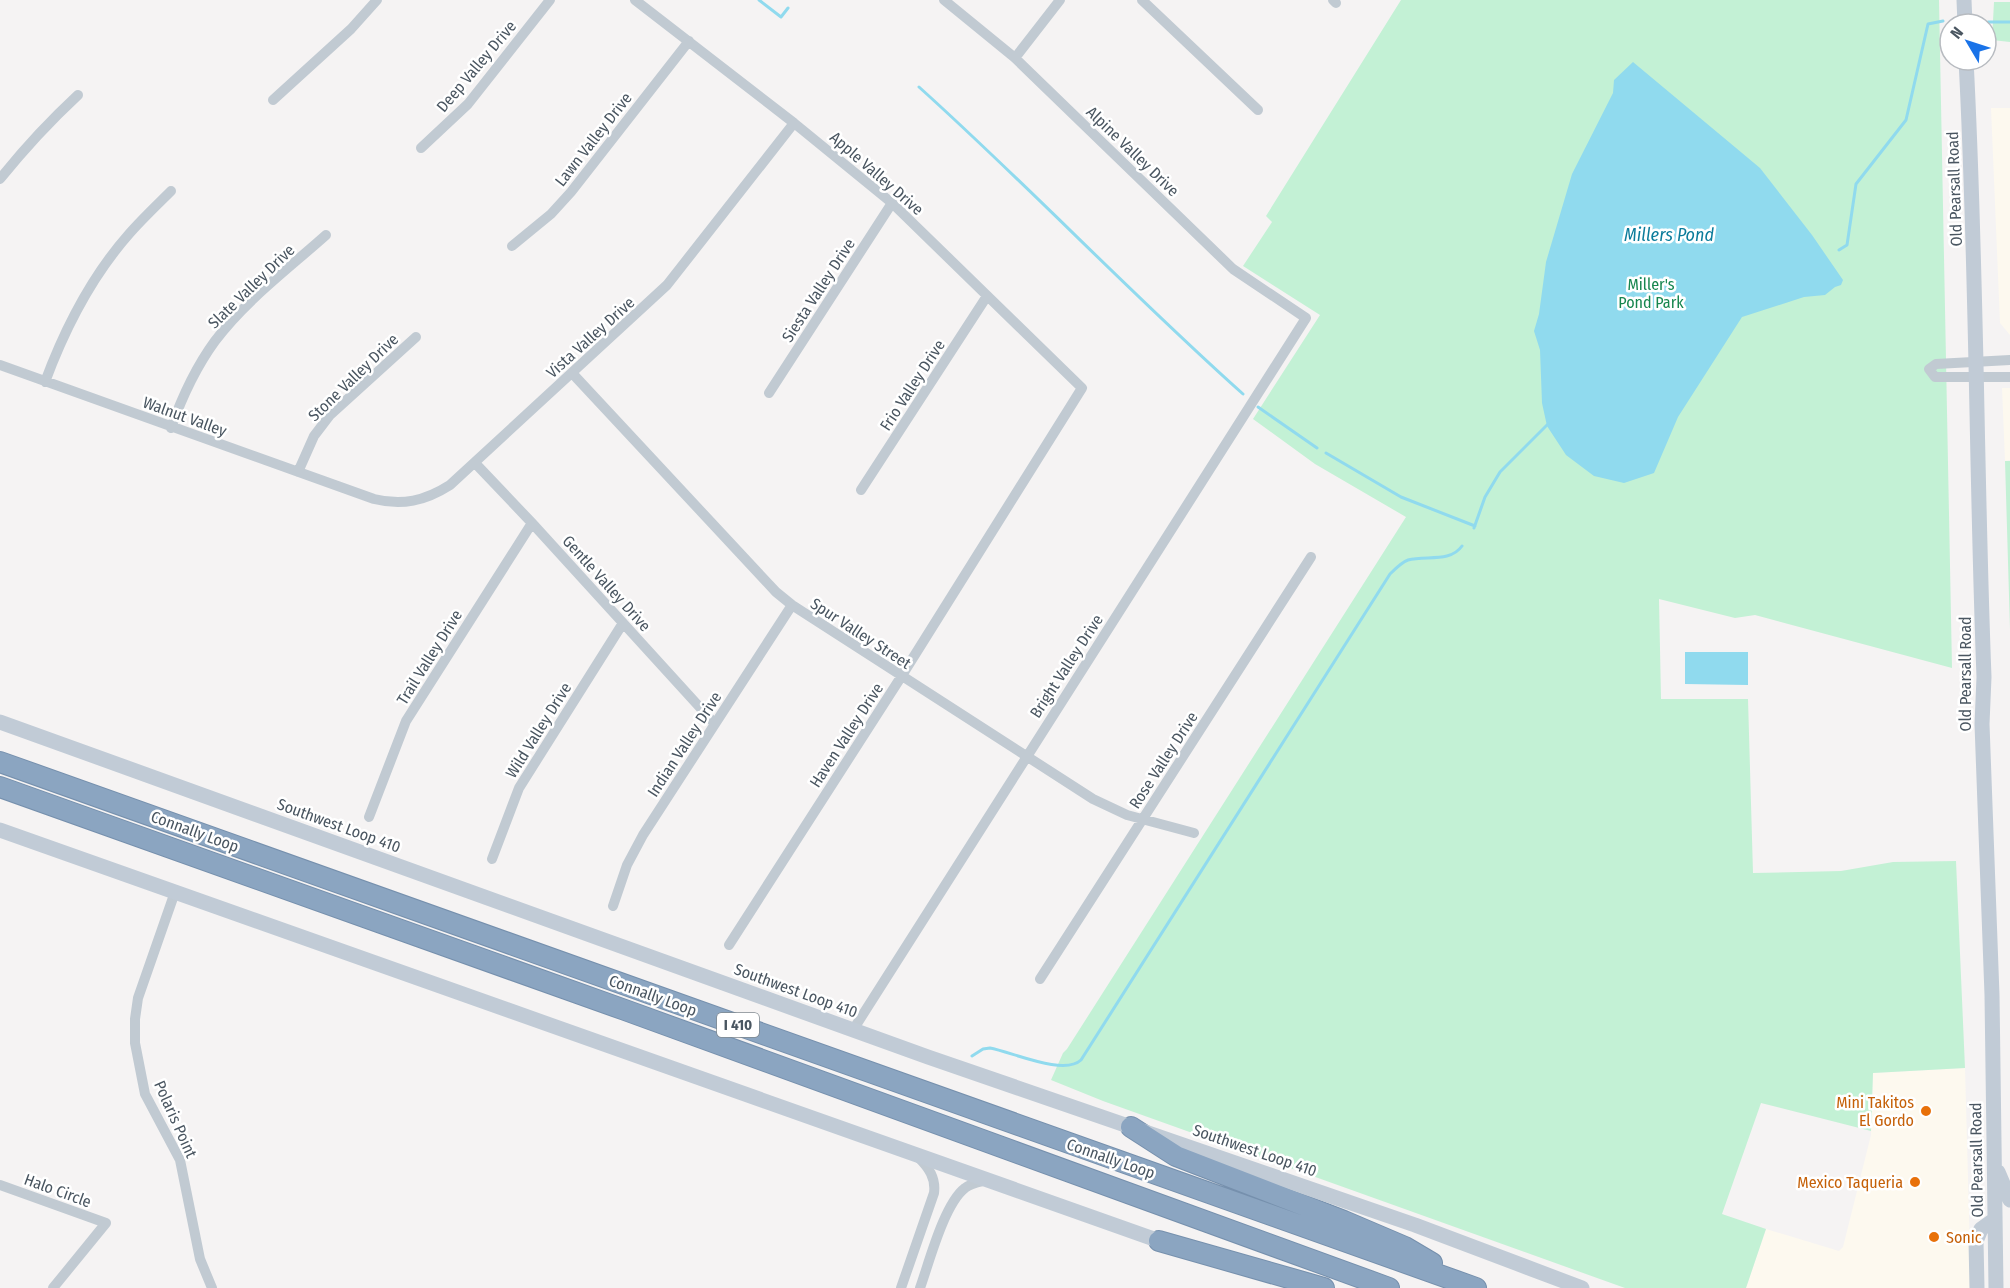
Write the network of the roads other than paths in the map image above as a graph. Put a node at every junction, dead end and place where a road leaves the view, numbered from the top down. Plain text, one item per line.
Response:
1 (377, 0) edge
2 (550, 0) edge
3 (635, 0) edge
4 (944, 0) edge
5 (1060, 0) edge
6 (1142, 0) edge
7 (689, 41) junction
8 (1015, 58) junction
9 (1966, 72) edge
10 (78, 95) dead end
11 (273, 100) dead end
12 (1258, 110) dead end
13 (794, 123) junction
14 (421, 148) dead end
15 (0, 179) edge
16 (171, 191) dead end
17 (892, 203) junction
18 (326, 235) dead end
19 (512, 246) dead end
20 (987, 297) junction
21 (1306, 318) joint
22 (416, 337) dead end
23 (2010, 360) edge
24 (0, 365) edge
25 (1977, 370) junction
26 (572, 373) junction
27 (2010, 377) edge
28 (45, 382) junction
29 (1082, 388) joint
30 (770, 393) dead end
31 (171, 428) junction
32 (475, 463) junction
33 (298, 472) junction
34 (861, 490) dead end
35 (360, 494) joint
36 (532, 523) junction
37 (1311, 557) dead end
38 (792, 605) junction
39 (623, 623) junction
40 (901, 677) junction
41 (0, 722) edge
42 (715, 724) junction
43 (1026, 757) junction
44 (0, 762) edge
45 (0, 787) edge
46 (369, 817) dead end
47 (1143, 820) junction
48 (0, 830) edge
49 (1194, 833) dead end
50 (492, 859) dead end
51 (175, 892) junction
52 (614, 906) dead end
53 (729, 945) dead end
54 (1040, 979) dead end
55 (853, 1030) junction
56 (1131, 1127) junction
57 (918, 1157) junction
58 (1994, 1165) junction
59 (988, 1180) junction
60 (0, 1185) edge
61 (2010, 1200) edge
62 (1995, 1219) junction
63 (1159, 1241) junction
64 (910, 1262) junction
65 (927, 1268) junction
66 (53, 1288) edge
67 (212, 1288) edge
68 (901, 1288) edge
69 (920, 1288) edge
70 (1289, 1288) edge
71 (1324, 1288) edge
72 (1389, 1288) edge
73 (1476, 1288) edge
74 (1582, 1288) edge
75 (1977, 1288) edge
76 (1996, 1288) edge

1 - 11 street
2 - 14 street, Deep Valley Drive
3 - 7 street, Apple Valley Drive
4 - 8 street, Alpine Valley Drive
5 - 8 street
6 - 12 street
7 - 13 street, Apple Valley Drive
7 - 19 street, Lawn Valley Drive
8 - 21 street, Alpine Valley Drive
9 - 25 main road, Old Pearsall Road
10 - 15 street
13 - 17 street, Apple Valley Drive
13 - 26 street, Vista Valley Drive
16 - 28 street
17 - 20 street, Apple Valley Drive
17 - 30 street, Siesta Valley Drive
18 - 31 street, Slate Valley Drive
20 - 29 street, Apple Valley Drive
20 - 34 street, Frio Valley Drive
21 - 43 street, Bright Valley Drive
22 - 33 street, Stone Valley Drive
23 - 25 street
24 - 28 street, Walnut Valley
25 - 27 street
25 - 58 main road, Old Pearsall Road
26 - 32 street, Vista Valley Drive
26 - 38 street, Spur Valley Street
28 - 31 street, Walnut Valley
29 - 40 street, Haven Valley Drive
31 - 33 street, Walnut Valley
32 - 35 street, Vista Valley Drive
32 - 36 street, Gentle Valley Drive
33 - 35 street, Walnut Valley
36 - 39 street, Gentle Valley Drive
36 - 46 street, Trail Valley Drive
37 - 47 street, Rose Valley Drive
38 - 40 street, Spur Valley Street
38 - 42 street, Indian Valley Drive
39 - 42 street, Gentle Valley Drive
39 - 50 street, Wild Valley Drive
40 - 43 street, Spur Valley Street
40 - 53 street, Haven Valley Drive
41 - 55 main road, Southwest Loop 410
42 - 52 street, Indian Valley Drive
43 - 47 street, Spur Valley Street
43 - 55 street, Bright Valley Drive
44 - 73 highway, Connally Loop / I 410
45 - 72 highway, Connally Loop / I 410
47 - 49 street, Spur Valley Street
47 - 54 street, Rose Valley Drive
48 - 51 main road
51 - 57 main road
51 - 67 street, Polaris Point
55 - 56 main road, Southwest Loop 410
56 - 73 highway
56 - 74 main road, Southwest Loop 410
57 - 59 main road
57 - 64 street
58 - 61 main road
58 - 62 main road, Old Pearsall Road
59 - 63 main road
59 - 65 street
60 - 66 street, Halo Circle
62 - 75 main road
62 - 76 main road, Old Pearsall Road
63 - 70 main road
63 - 71 highway
64 - 65 street
64 - 68 street
65 - 69 street

